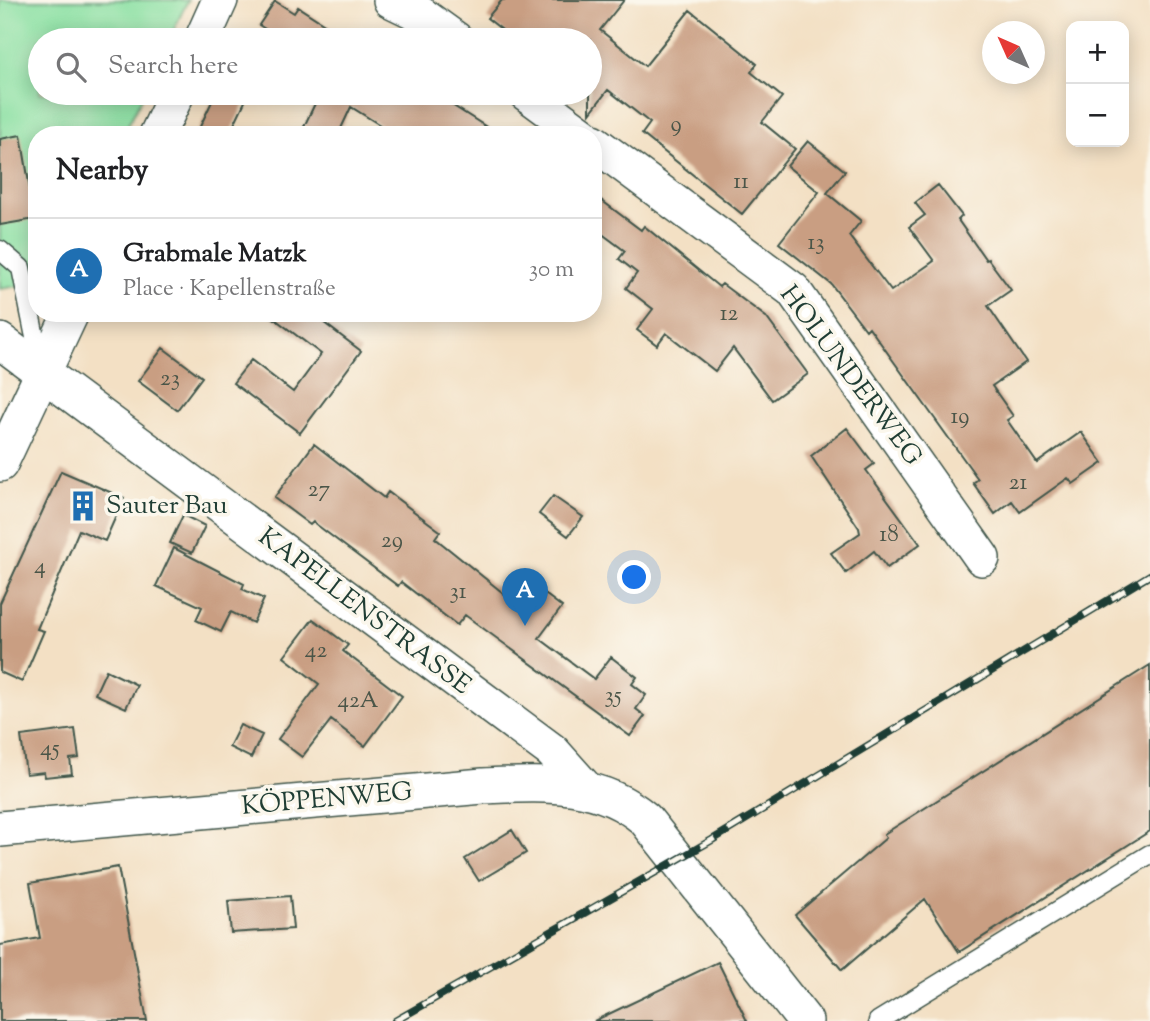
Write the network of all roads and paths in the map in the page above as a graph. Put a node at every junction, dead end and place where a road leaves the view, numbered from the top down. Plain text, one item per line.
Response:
1 (220, 0) edge
2 (391, 0) edge
3 (207, 28) edge
4 (439, 28) edge
5 (171, 105) edge
6 (542, 105) edge
7 (161, 126) edge
8 (571, 126) edge
9 (602, 149) edge
10 (0, 250) edge
11 (28, 301) edge
12 (32, 322) edge
13 (67, 322) edge
14 (0, 341) edge
15 (43, 373) junction
16 (0, 464) edge
17 (982, 558) dead end
18 (586, 789) junction
19 (0, 829) edge
20 (1150, 854) edge
21 (805, 1021) edge
22 (877, 1021) edge

1 - 3 street
2 - 4 street
5 - 7 street
6 - 8 street
9 - 17 street, HOLUNDERWEG
10 - 11 lane
12 - 15 lane
13 - 15 street
14 - 15 street, KAPELLENSTRASSE
15 - 16 street
15 - 18 street, KAPELLENSTRASSE
18 - 19 street, KÖPPENWEG
18 - 21 street, KÖPPENWEG
20 - 22 lane

